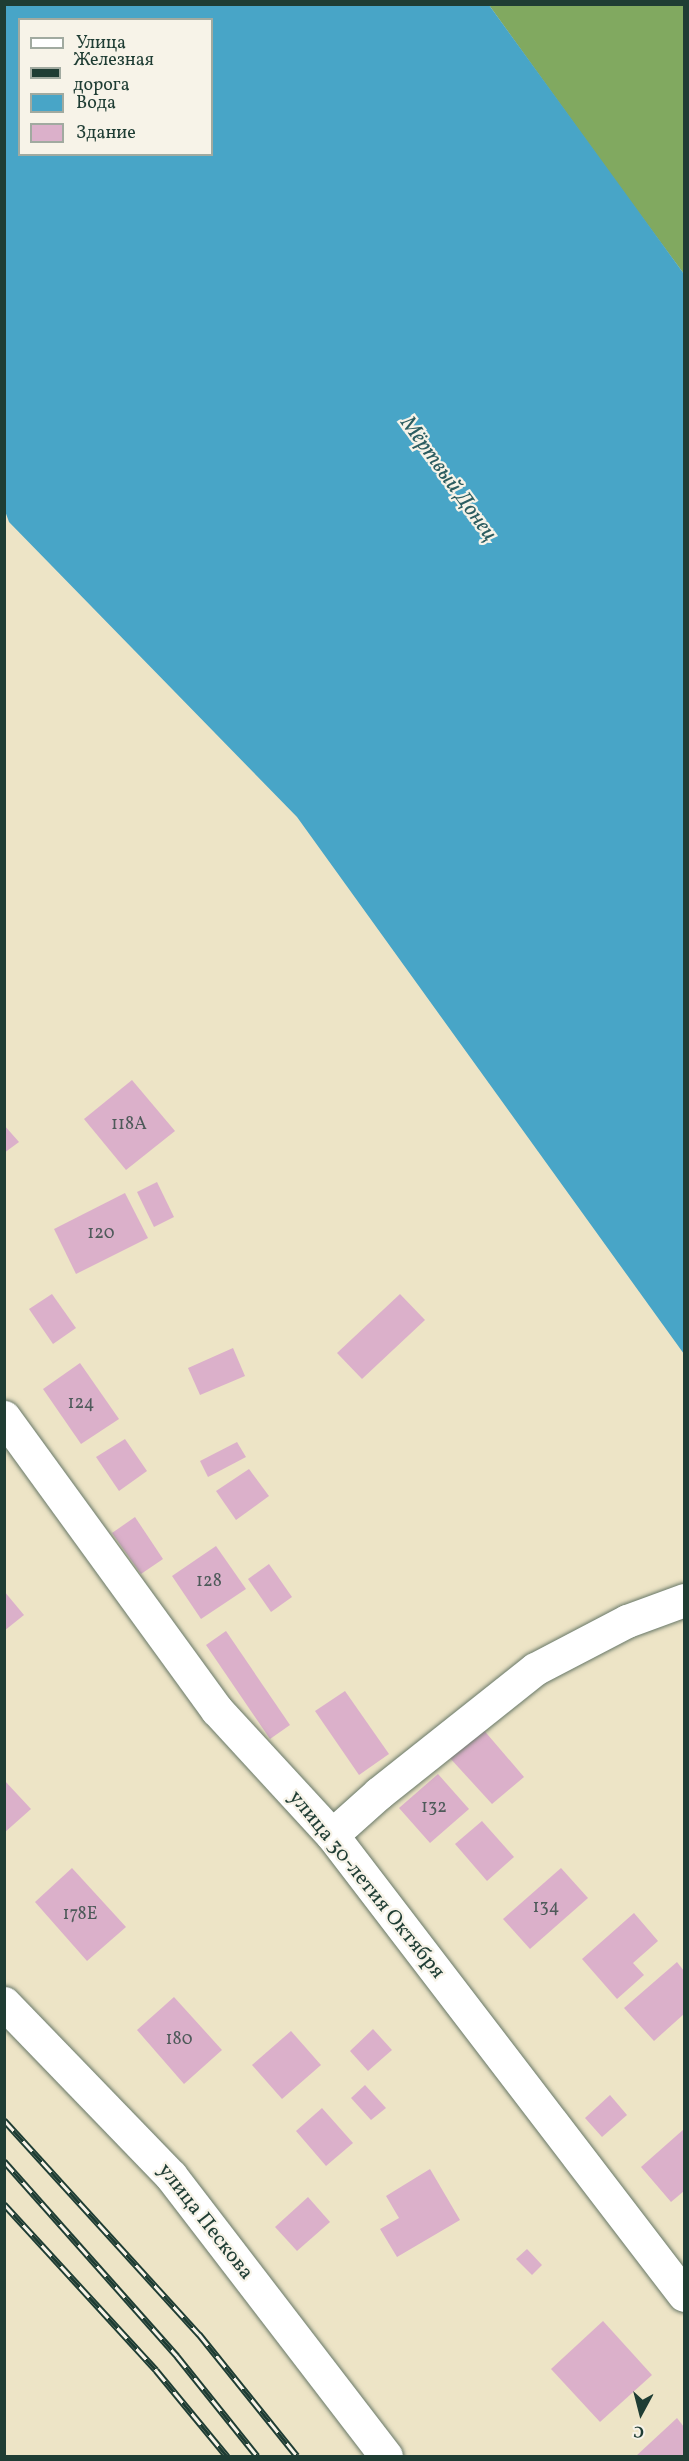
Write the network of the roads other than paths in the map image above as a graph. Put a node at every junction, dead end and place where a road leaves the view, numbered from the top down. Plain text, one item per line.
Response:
1 (4, 1417) edge
2 (684, 1600) edge
3 (332, 1835) junction
4 (4, 2003) edge
5 (684, 2295) edge
6 (387, 2457) edge

1 - 3 street, улица 30-летия Октября
2 - 3 street
3 - 5 street, улица 30-летия Октября
4 - 6 street, улица Пескова

